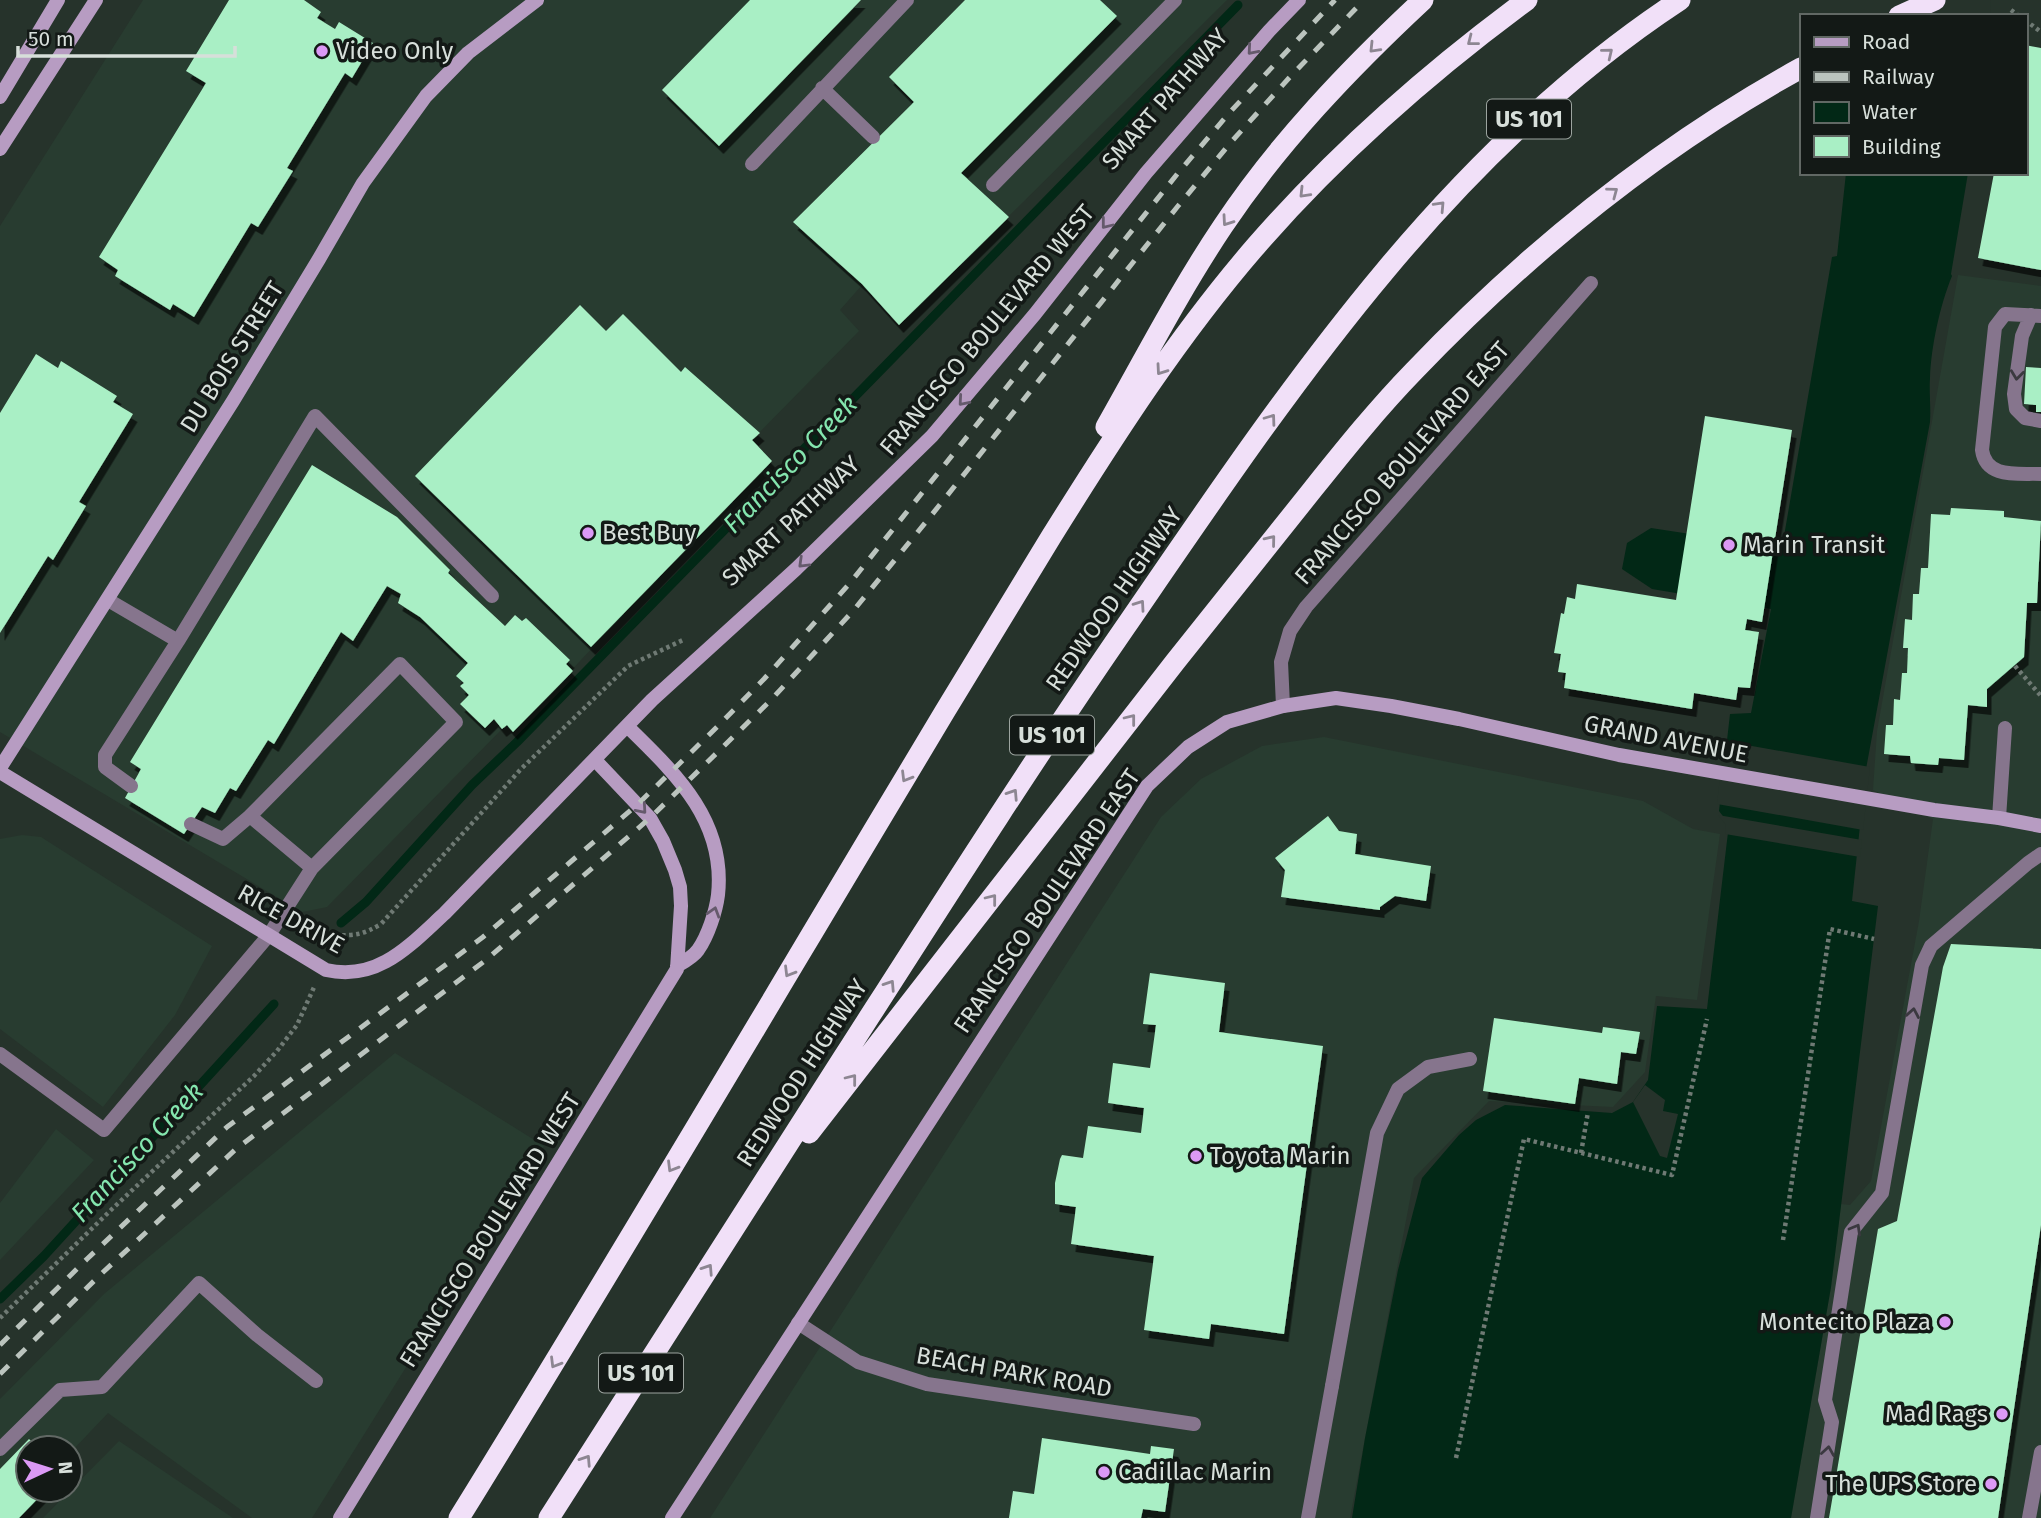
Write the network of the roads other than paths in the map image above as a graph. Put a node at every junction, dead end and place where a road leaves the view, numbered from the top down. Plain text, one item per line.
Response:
1 (58, 0) edge
2 (96, 0) edge
3 (537, 0) edge
4 (907, 0) edge
5 (1175, 0) edge
6 (1299, 0) edge
7 (1423, 0) edge
8 (1527, 0) edge
9 (1680, 0) edge
10 (1936, 0) edge
11 (1904, 14) edge
12 (1800, 69) edge
13 (822, 89) junction
14 (0, 97) edge
15 (873, 137) dead end
16 (0, 149) edge
17 (752, 163) dead end
18 (993, 185) dead end
19 (1591, 283) dead end
20 (2036, 315) edge
21 (2041, 421) edge
22 (2041, 474) edge
23 (492, 596) dead end
24 (108, 600) junction
25 (178, 641) junction
26 (1283, 705) junction
27 (941, 718) junction
28 (628, 727) junction
29 (2006, 728) dead end
30 (595, 760) junction
31 (0, 770) edge
32 (131, 786) dead end
33 (250, 816) junction
34 (1999, 818) junction
35 (191, 824) dead end
36 (2041, 826) edge
37 (2041, 854) edge
38 (312, 867) junction
39 (269, 935) junction
40 (677, 966) junction
41 (0, 1054) edge
42 (1471, 1059) dead end
43 (734, 1228) junction
44 (798, 1323) junction
45 (316, 1381) dead end
46 (1194, 1424) dead end
47 (0, 1449) edge
48 (2041, 1452) edge
49 (340, 1518) edge
50 (459, 1518) edge
51 (549, 1518) edge
52 (672, 1518) edge
53 (1308, 1518) edge
54 (1817, 1518) edge
55 (2029, 1518) edge

1 - 14 street
2 - 16 street
3 - 24 street, DU BOIS STREET
4 - 13 street
5 - 18 street
6 -> 28 street, FRANCISCO BOULEVARD WEST
7 -> 27 highway
8 -> 27 highway, US 101
43 -> 9 highway, REDWOOD HIGHWAY / US 101
10 - 11 highway
43 -> 12 highway
13 - 15 street
13 - 17 street
19 - 26 street, FRANCISCO BOULEVARD EAST
20 -> 21 street
20 - 22 street
23 - 25 street
24 - 25 street
24 - 31 street, DU BOIS STREET
25 - 32 street
26 - 34 street, GRAND AVENUE
26 - 44 street, FRANCISCO BOULEVARD EAST
27 -> 50 highway, US 101
28 - 30 street, FRANCISCO BOULEVARD WEST
40 -> 28 street, FRANCISCO BOULEVARD WEST
29 - 34 street
30 - 39 street, RICE DRIVE
30 -> 40 street, FRANCISCO BOULEVARD WEST
31 - 39 street, RICE DRIVE
33 - 35 street
33 - 38 street
33 - 38 street
34 - 36 street, GRAND AVENUE
54 -> 37 street
38 - 39 street
39 - 41 street
40 - 49 street, FRANCISCO BOULEVARD WEST
42 - 53 street
51 -> 43 highway, REDWOOD HIGHWAY / US 101
44 - 46 street, BEACH PARK ROAD
44 - 52 street, FRANCISCO BOULEVARD EAST
45 - 47 street
48 - 55 street

